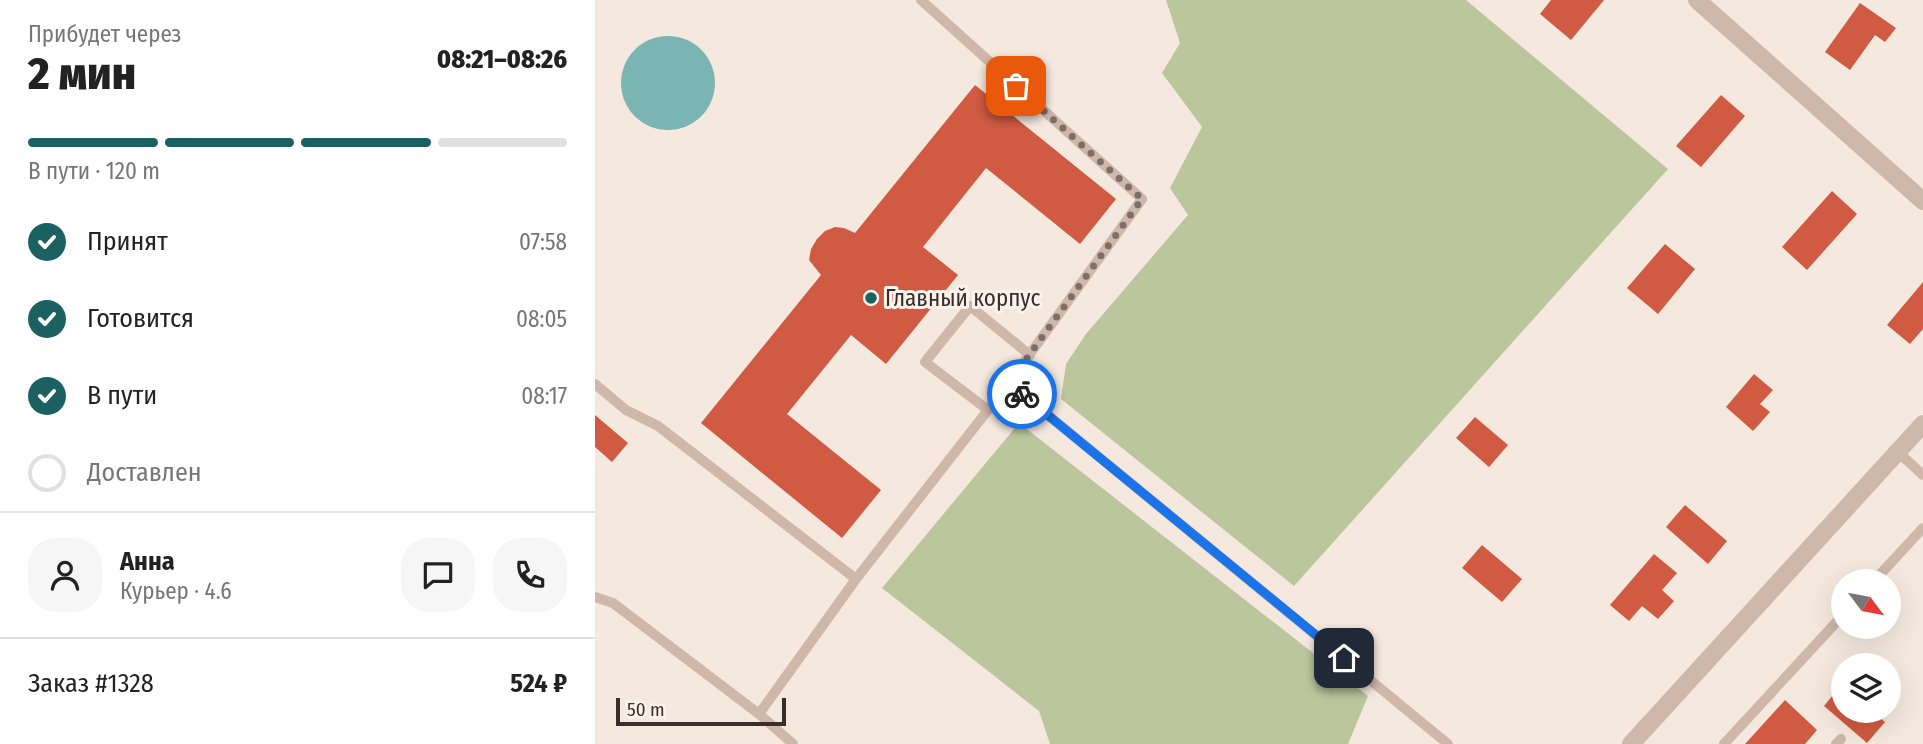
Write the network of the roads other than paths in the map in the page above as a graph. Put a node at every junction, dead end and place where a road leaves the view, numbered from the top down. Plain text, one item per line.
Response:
1 (921, 0) edge
2 (1697, 0) edge
3 (1923, 201) edge
4 (1030, 355) junction
5 (1009, 383) junction
6 (595, 384) edge
7 (988, 410) junction
8 (1923, 424) edge
9 (1898, 452) junction
10 (1923, 475) edge
11 (1923, 528) edge
12 (1885, 569) edge
13 (856, 579) junction
14 (595, 597) edge
15 (1831, 628) edge
16 (759, 714) junction
17 (793, 744) edge
18 (1448, 744) edge
19 (1631, 744) edge
20 (1724, 744) edge

1 - 4 lane
2 - 3 street
4 - 5 lane
4 - 7 lane
5 - 7 lane
5 - 18 lane
6 - 13 lane
7 - 13 lane
8 - 9 street
9 - 10 lane
9 - 19 street
11 - 12 lane
13 - 16 lane
14 - 16 lane
15 - 20 lane
16 - 17 lane

